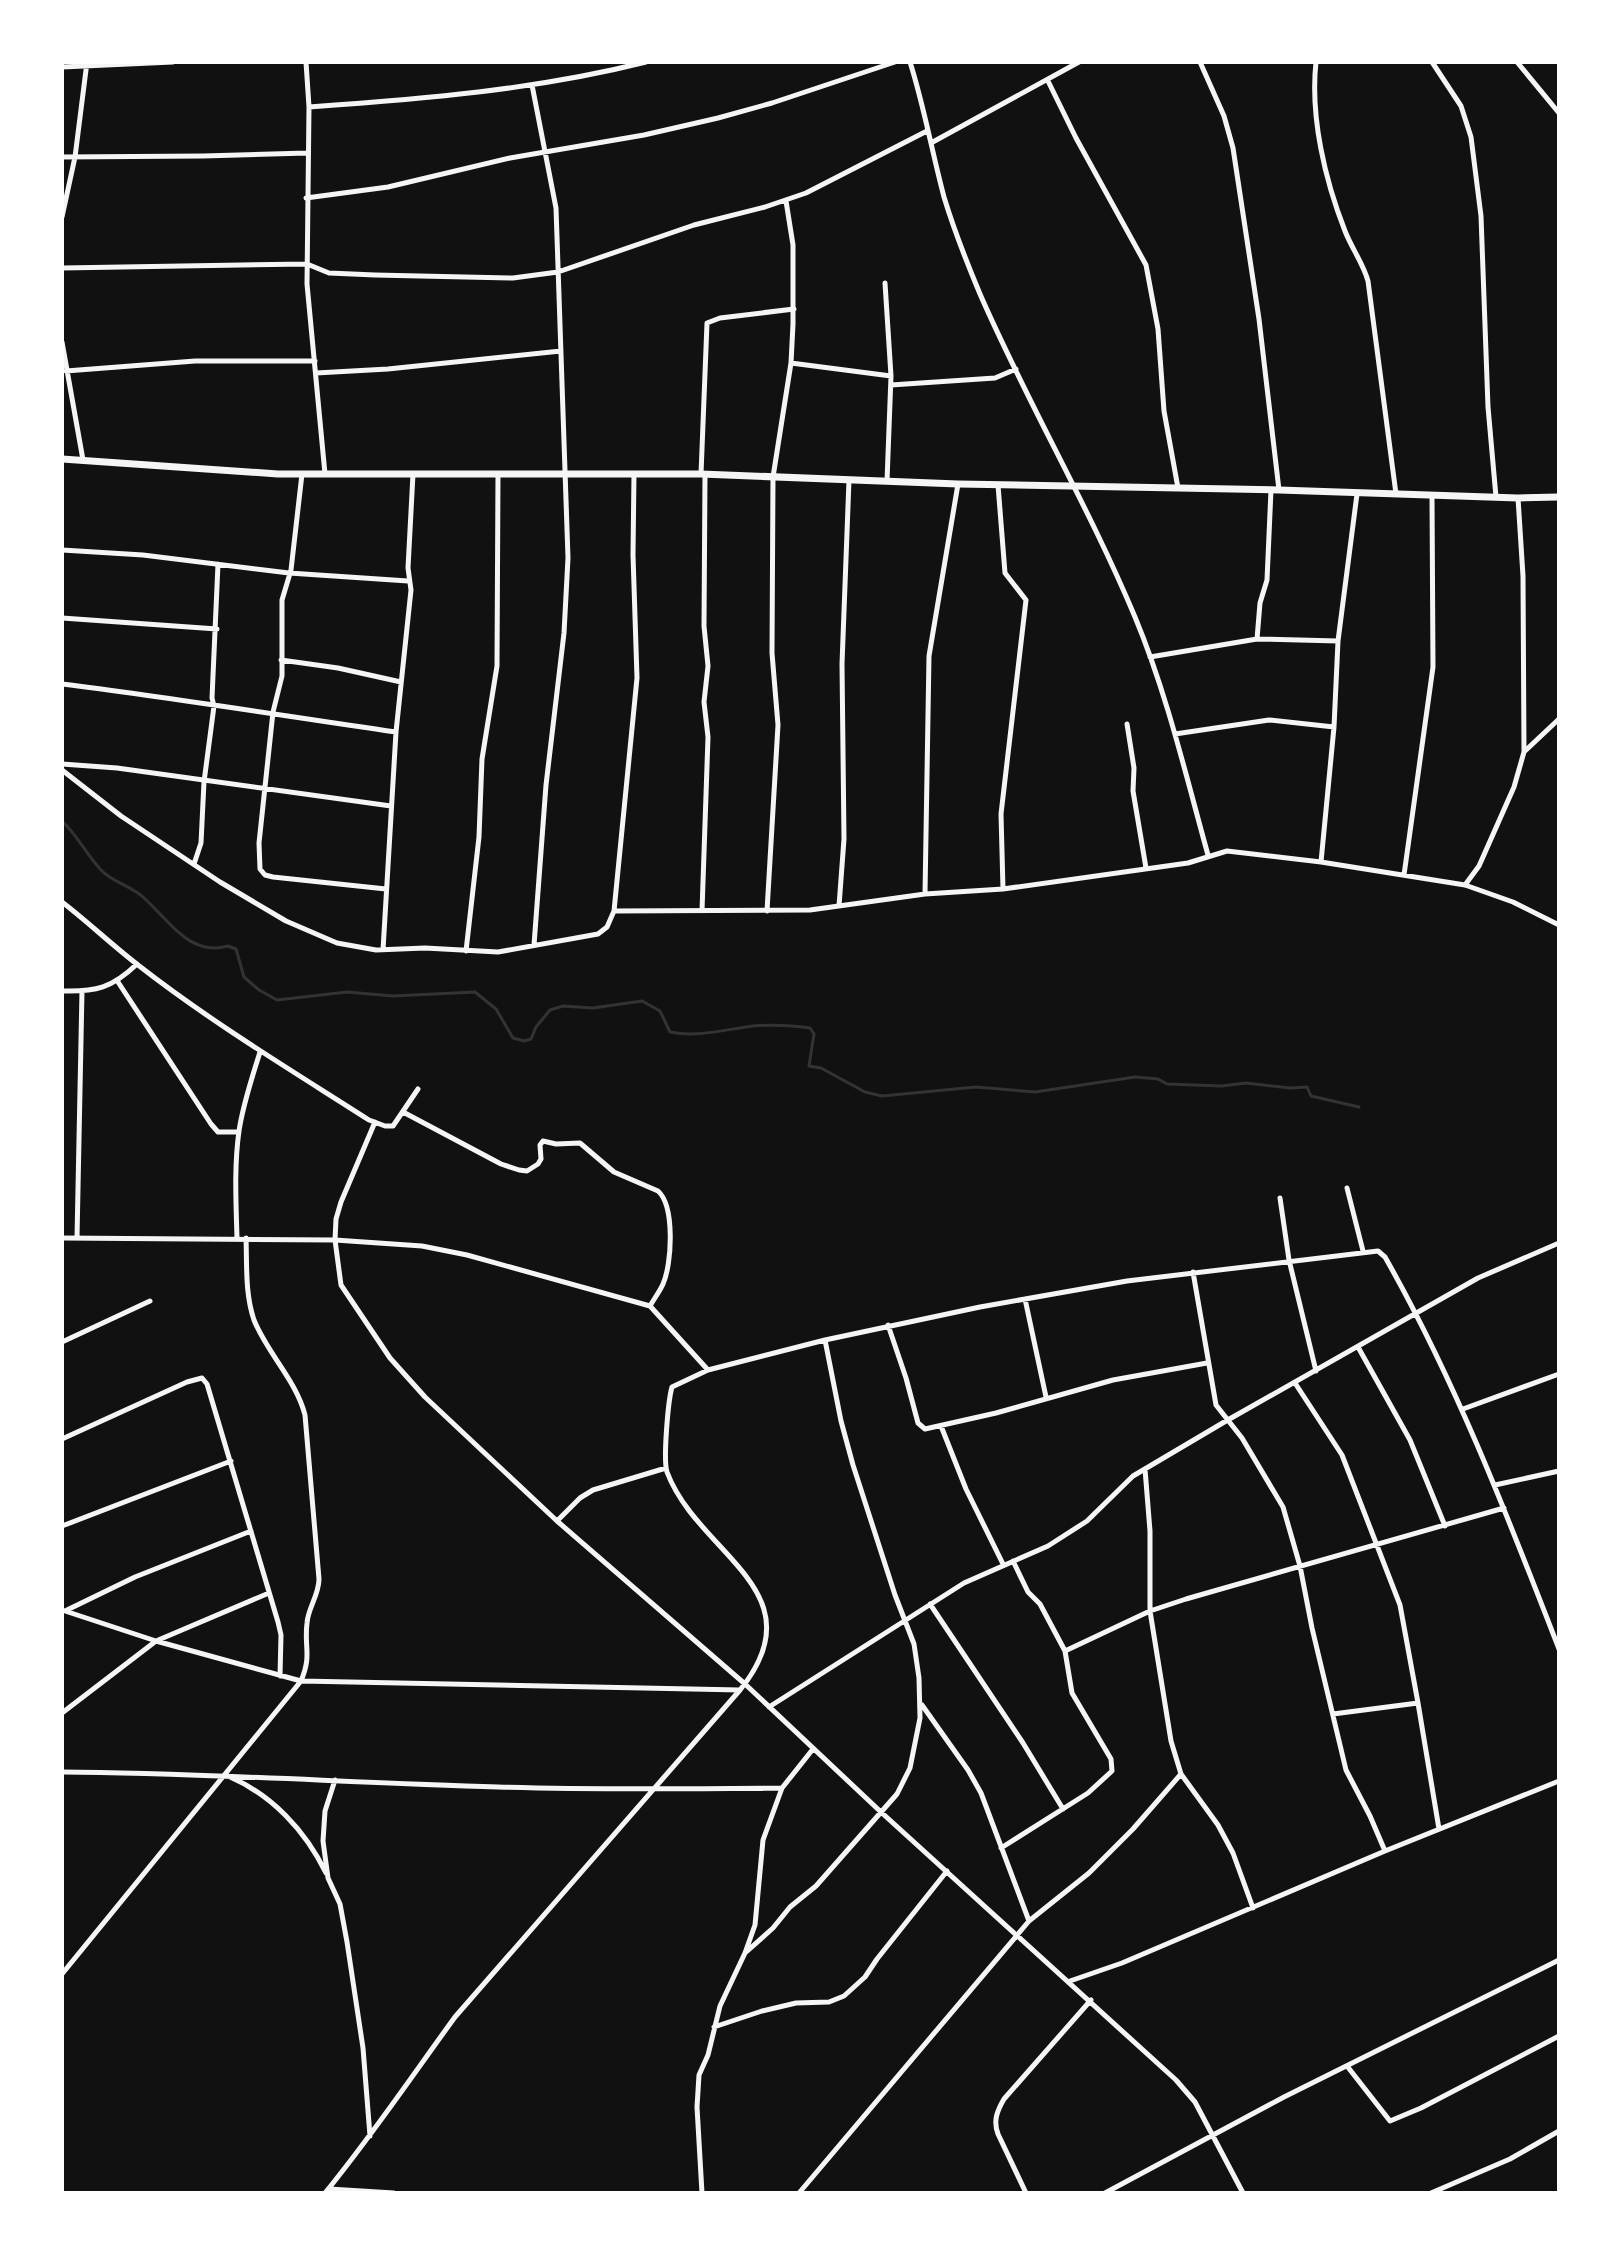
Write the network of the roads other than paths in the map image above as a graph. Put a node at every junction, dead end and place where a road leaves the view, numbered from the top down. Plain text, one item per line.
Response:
1 (173, 62) edge
2 (306, 62) edge
3 (646, 62) edge
4 (895, 62) edge
5 (910, 62) edge
6 (1079, 62) edge
7 (1200, 62) edge
8 (1316, 62) edge
9 (1432, 62) edge
10 (1517, 62) edge
11 (86, 64) edge
12 (62, 67) edge
13 (1048, 81) junction
14 (532, 85) junction
15 (309, 107) junction
16 (1559, 113) edge
17 (927, 131) junction
18 (931, 143) junction
19 (546, 152) junction
20 (307, 153) junction
21 (62, 157) edge
22 (75, 157) junction
23 (306, 198) junction
24 (786, 201) junction
25 (62, 217) edge
26 (307, 264) junction
27 (62, 268) edge
28 (558, 272) junction
29 (885, 283) dead end
30 (794, 309) junction
31 (62, 342) edge
32 (561, 351) junction
33 (315, 361) junction
34 (791, 363) junction
35 (1016, 369) junction
36 (66, 371) junction
37 (316, 373) junction
38 (891, 376) junction
39 (891, 385) junction
40 (62, 459) edge
41 (83, 460) junction
42 (413, 473) junction
43 (302, 474) junction
44 (325, 474) junction
45 (498, 474) junction
46 (567, 474) junction
47 (634, 474) junction
48 (703, 474) junction
49 (773, 477) junction
50 (849, 480) junction
51 (887, 481) junction
52 (958, 484) junction
53 (998, 484) junction
54 (1071, 485) junction
55 (1178, 488) junction
56 (1275, 490) junction
57 (1357, 494) junction
58 (1396, 495) junction
59 (1432, 496) junction
60 (1559, 497) edge
61 (1496, 498) junction
62 (1518, 498) junction
63 (62, 550) edge
64 (218, 564) junction
65 (289, 573) junction
66 (408, 581) junction
67 (62, 618) edge
68 (217, 629) junction
69 (1257, 639) junction
70 (1338, 641) junction
71 (1150, 657) junction
72 (281, 660) junction
73 (401, 682) junction
74 (62, 684) edge
75 (214, 706) junction
76 (273, 712) junction
77 (1559, 719) edge
78 (1127, 724) dead end
79 (1334, 727) junction
80 (396, 732) junction
81 (1175, 734) junction
82 (1524, 752) junction
83 (62, 764) edge
84 (62, 770) edge
85 (204, 782) junction
86 (265, 788) junction
87 (391, 806) junction
88 (1208, 855) junction
89 (1321, 862) junction
90 (194, 864) junction
91 (1146, 868) junction
92 (1404, 875) junction
93 (1465, 885) junction
94 (386, 889) junction
95 (1003, 889) junction
96 (925, 894) junction
97 (62, 902) edge
98 (839, 906) junction
99 (614, 911) junction
100 (702, 911) junction
101 (767, 911) junction
102 (1559, 925) edge
103 (534, 945) junction
104 (383, 950) junction
105 (466, 951) junction
106 (137, 964) junction
107 (118, 982) junction
108 (62, 991) edge
109 (82, 991) junction
110 (260, 1052) junction
111 (418, 1089) dead end
112 (403, 1112) junction
113 (375, 1122) junction
114 (239, 1132) junction
115 (1347, 1188) dead end
116 (1280, 1198) dead end
117 (62, 1238) edge
118 (77, 1238) junction
119 (237, 1238) junction
120 (246, 1238) junction
121 (335, 1240) junction
122 (1559, 1243) edge
123 (1363, 1251) junction
124 (1289, 1260) junction
125 (1193, 1272) junction
126 (1025, 1299) junction
127 (150, 1301) dead end
128 (650, 1306) junction
129 (1416, 1312) junction
130 (888, 1325) junction
131 (825, 1340) junction
132 (62, 1342) edge
133 (1358, 1347) junction
134 (1207, 1363) junction
135 (708, 1370) junction
136 (1316, 1371) junction
137 (1559, 1374) edge
138 (1295, 1383) junction
139 (1046, 1397) junction
140 (1463, 1409) junction
141 (1226, 1421) junction
142 (941, 1426) junction
143 (62, 1439) edge
144 (231, 1461) junction
145 (666, 1468) junction
146 (1145, 1469) junction
147 (1559, 1471) edge
148 (1495, 1485) junction
149 (1504, 1508) junction
150 (557, 1521) junction
151 (62, 1526) edge
152 (1445, 1526) junction
153 (251, 1531) junction
154 (1375, 1546) junction
155 (1013, 1561) junction
156 (1003, 1564) junction
157 (1300, 1566) junction
158 (269, 1593) junction
159 (930, 1604) junction
160 (64, 1610) edge
161 (1150, 1611) junction
162 (906, 1620) junction
163 (156, 1641) junction
164 (1559, 1649) edge
165 (1065, 1651) junction
166 (280, 1676) junction
167 (301, 1681) junction
168 (745, 1684) junction
169 (740, 1690) junction
170 (921, 1703) junction
171 (1418, 1703) junction
172 (769, 1707) junction
173 (62, 1713) edge
174 (1333, 1714) junction
175 (813, 1749) junction
176 (62, 1772) edge
177 (223, 1774) junction
178 (1181, 1774) junction
179 (335, 1780) junction
180 (1559, 1781) edge
181 (782, 1788) junction
182 (652, 1790) junction
183 (1063, 1809) junction
184 (882, 1813) junction
185 (1439, 1829) junction
186 (1001, 1848) junction
187 (1385, 1851) junction
188 (947, 1871) junction
189 (328, 1878) junction
190 (1253, 1908) junction
191 (1029, 1921) junction
192 (1018, 1935) junction
193 (745, 1953) junction
194 (1559, 1960) edge
195 (62, 1974) edge
196 (1070, 1981) junction
197 (1091, 2000) junction
198 (713, 2027) junction
199 (1559, 2036) edge
200 (1347, 2066) junction
201 (1559, 2131) edge
202 (370, 2136) junction
203 (1214, 2136) junction
204 (1119, 2186) junction
205 (326, 2191) edge
206 (394, 2193) edge
207 (702, 2193) edge
208 (799, 2193) edge
209 (1026, 2193) edge
210 (1105, 2193) edge
211 (1122, 2193) edge
212 (1243, 2193) edge
213 (1431, 2193) edge

1 - 11 street
2 - 15 street
3 - 14 street
4 - 19 street
5 - 17 street
6 - 13 street
7 - 56 street
8 - 58 street
9 - 61 street
10 - 16 street
11 - 12 street
11 - 22 street
13 - 18 street
13 - 55 street
14 - 15 street
14 - 19 street
15 - 20 street
17 - 18 street
17 - 24 street
18 - 35 street
19 - 23 street
19 - 28 street
20 - 22 street
20 - 23 street
21 - 22 street
22 - 25 street
23 - 26 street
24 - 28 street
24 - 30 street
26 - 27 street
26 - 28 street
26 - 33 street
28 - 32 street
29 - 38 street
30 - 34 street
30 - 48 street
31 - 36 street
32 - 37 street
32 - 46 street
33 - 36 street
33 - 37 street
34 - 38 street
34 - 49 street
35 - 39 street
35 - 54 street
36 - 41 street
37 - 44 street
38 - 39 street
39 - 51 street
40 - 41 street
41 - 43 street
42 - 44 street
42 - 45 street
42 - 66 street
43 - 44 street
43 - 65 street
45 - 46 street
45 - 105 street
46 - 47 street
46 - 103 street
47 - 48 street
47 - 99 street
48 - 49 street
48 - 100 street
49 - 50 street
49 - 101 street
50 - 51 street
50 - 98 street
51 - 52 street
52 - 53 street
52 - 96 street
53 - 54 street
53 - 95 street
54 - 55 street
54 - 71 street
55 - 56 street
56 - 57 street
56 - 69 street
57 - 58 street
57 - 70 street
58 - 59 street
59 - 61 street
59 - 92 street
60 - 62 street
61 - 62 street
62 - 82 street
63 - 64 street
64 - 65 street
64 - 68 street
65 - 66 street
65 - 72 street
66 - 73 street
67 - 68 street
68 - 75 street
69 - 70 street
69 - 71 street
70 - 79 street
71 - 81 street
72 - 73 street
72 - 76 street
73 - 80 street
74 - 75 street
75 - 76 street
75 - 85 street
76 - 80 street
76 - 86 street
77 - 82 street
78 - 91 street
79 - 81 street
79 - 89 street
80 - 87 street
81 - 88 street
82 - 93 street
83 - 85 street
84 - 90 street
85 - 86 street
85 - 90 street
86 - 87 street
86 - 94 street
87 - 94 street
88 - 89 street
88 - 91 street
89 - 92 street
90 - 104 street
91 - 95 street
92 - 93 street
93 - 102 street
94 - 104 street
95 - 96 street
96 - 98 street
97 - 106 street
98 - 101 street
99 - 100 street
99 - 103 street
100 - 101 street
103 - 105 street
104 - 105 street
106 - 107 street
106 - 110 street
107 - 109 street
107 - 114 street
108 - 109 street
109 - 118 street
110 - 113 street
110 - 114 street
111 - 112 street
112 - 113 street
112 - 128 street
113 - 121 street
114 - 119 street
115 - 123 street
116 - 124 street
117 - 118 street
118 - 119 street
119 - 120 street
120 - 121 street
120 - 167 street
121 - 128 street
121 - 150 street
122 - 129 street
123 - 124 street
123 - 129 street
124 - 125 street
124 - 136 street
125 - 126 street
125 - 134 street
126 - 130 street
126 - 139 street
127 - 132 street
128 - 135 street
129 - 133 street
129 - 140 street
130 - 131 street
130 - 142 street
131 - 135 street
131 - 162 street
133 - 136 street
133 - 152 street
134 - 139 street
134 - 141 street
135 - 145 street
136 - 138 street
137 - 140 street
138 - 141 street
138 - 154 street
139 - 142 street
140 - 148 street
141 - 146 street
141 - 157 street
142 - 156 street
143 - 144 street
144 - 151 street
144 - 153 street
145 - 150 street
145 - 168 street
146 - 155 street
146 - 161 street
147 - 148 street
148 - 149 street
149 - 152 street
149 - 164 street
150 - 168 street
152 - 154 street
153 - 158 street
153 - 160 street
154 - 157 street
154 - 171 street
155 - 156 street
155 - 165 street
156 - 159 street
157 - 161 street
157 - 174 street
158 - 163 street
158 - 166 street
159 - 162 street
159 - 183 street
160 - 163 street
161 - 165 street
161 - 178 street
162 - 170 street
162 - 172 street
163 - 166 street
163 - 173 street
165 - 183 street
166 - 167 street
167 - 169 street
167 - 177 street
168 - 169 street
168 - 172 street
169 - 182 street
170 - 184 street
170 - 186 street
171 - 174 street
171 - 185 street
172 - 175 street
174 - 187 street
175 - 181 street
175 - 184 street
176 - 177 street
177 - 179 street
177 - 189 street
177 - 195 street
178 - 190 street
178 - 191 street
179 - 182 street
179 - 189 street
180 - 185 street
181 - 182 street
181 - 193 street
182 - 202 street
183 - 186 street
184 - 188 street
184 - 193 street
185 - 187 street
186 - 191 street
187 - 190 street
188 - 192 street
188 - 198 street
189 - 202 street
190 - 196 street
191 - 192 street
192 - 196 street
192 - 208 street
193 - 198 street
194 - 200 street
196 - 197 street
197 - 203 street
197 - 209 street
198 - 207 street
199 - 200 street
200 - 203 street
201 - 213 street
202 - 205 street
203 - 204 street
203 - 212 street
204 - 210 street
204 - 211 street
205 - 206 street

